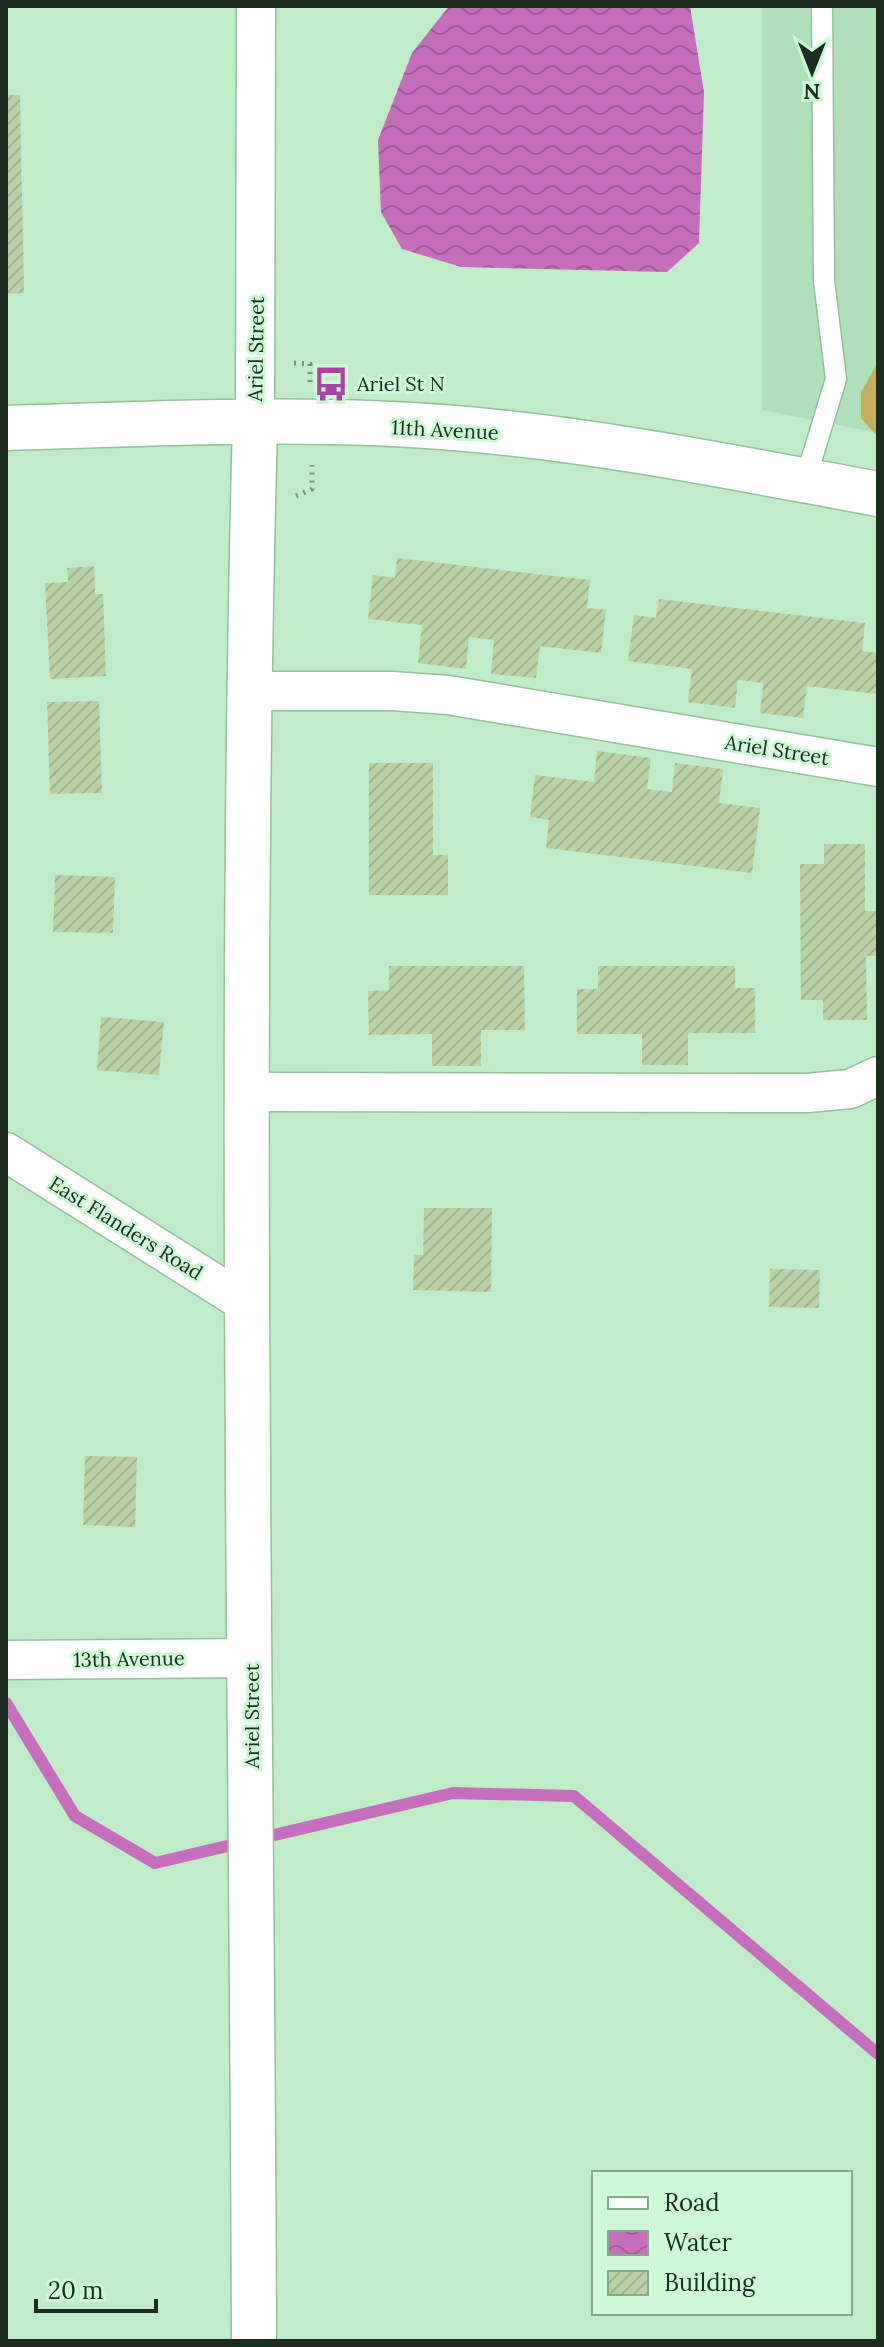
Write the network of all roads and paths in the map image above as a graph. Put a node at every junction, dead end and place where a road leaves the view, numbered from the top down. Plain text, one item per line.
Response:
1 (256, 6) edge
2 (822, 6) edge
3 (255, 423) junction
4 (6, 428) edge
5 (805, 481) junction
6 (878, 494) edge
7 (247, 691) junction
8 (878, 767) edge
9 (878, 1076) edge
10 (247, 1092) junction
11 (6, 1152) edge
12 (247, 1304) junction
13 (252, 1658) junction
14 (6, 1660) edge
15 (254, 2341) edge

1 - 3 street, Ariel Street
2 - 5 lane
3 - 4 street, 11th Avenue
3 - 5 street, 11th Avenue
3 - 7 street, Ariel Street
5 - 6 street, 11th Avenue
7 - 8 street, Ariel Street
7 - 10 street, Ariel Street
9 - 10 street
10 - 12 street, Ariel Street
11 - 12 street, East Flanders Road
12 - 13 street, Ariel Street
13 - 14 street, 13th Avenue
13 - 15 street, Ariel Street

